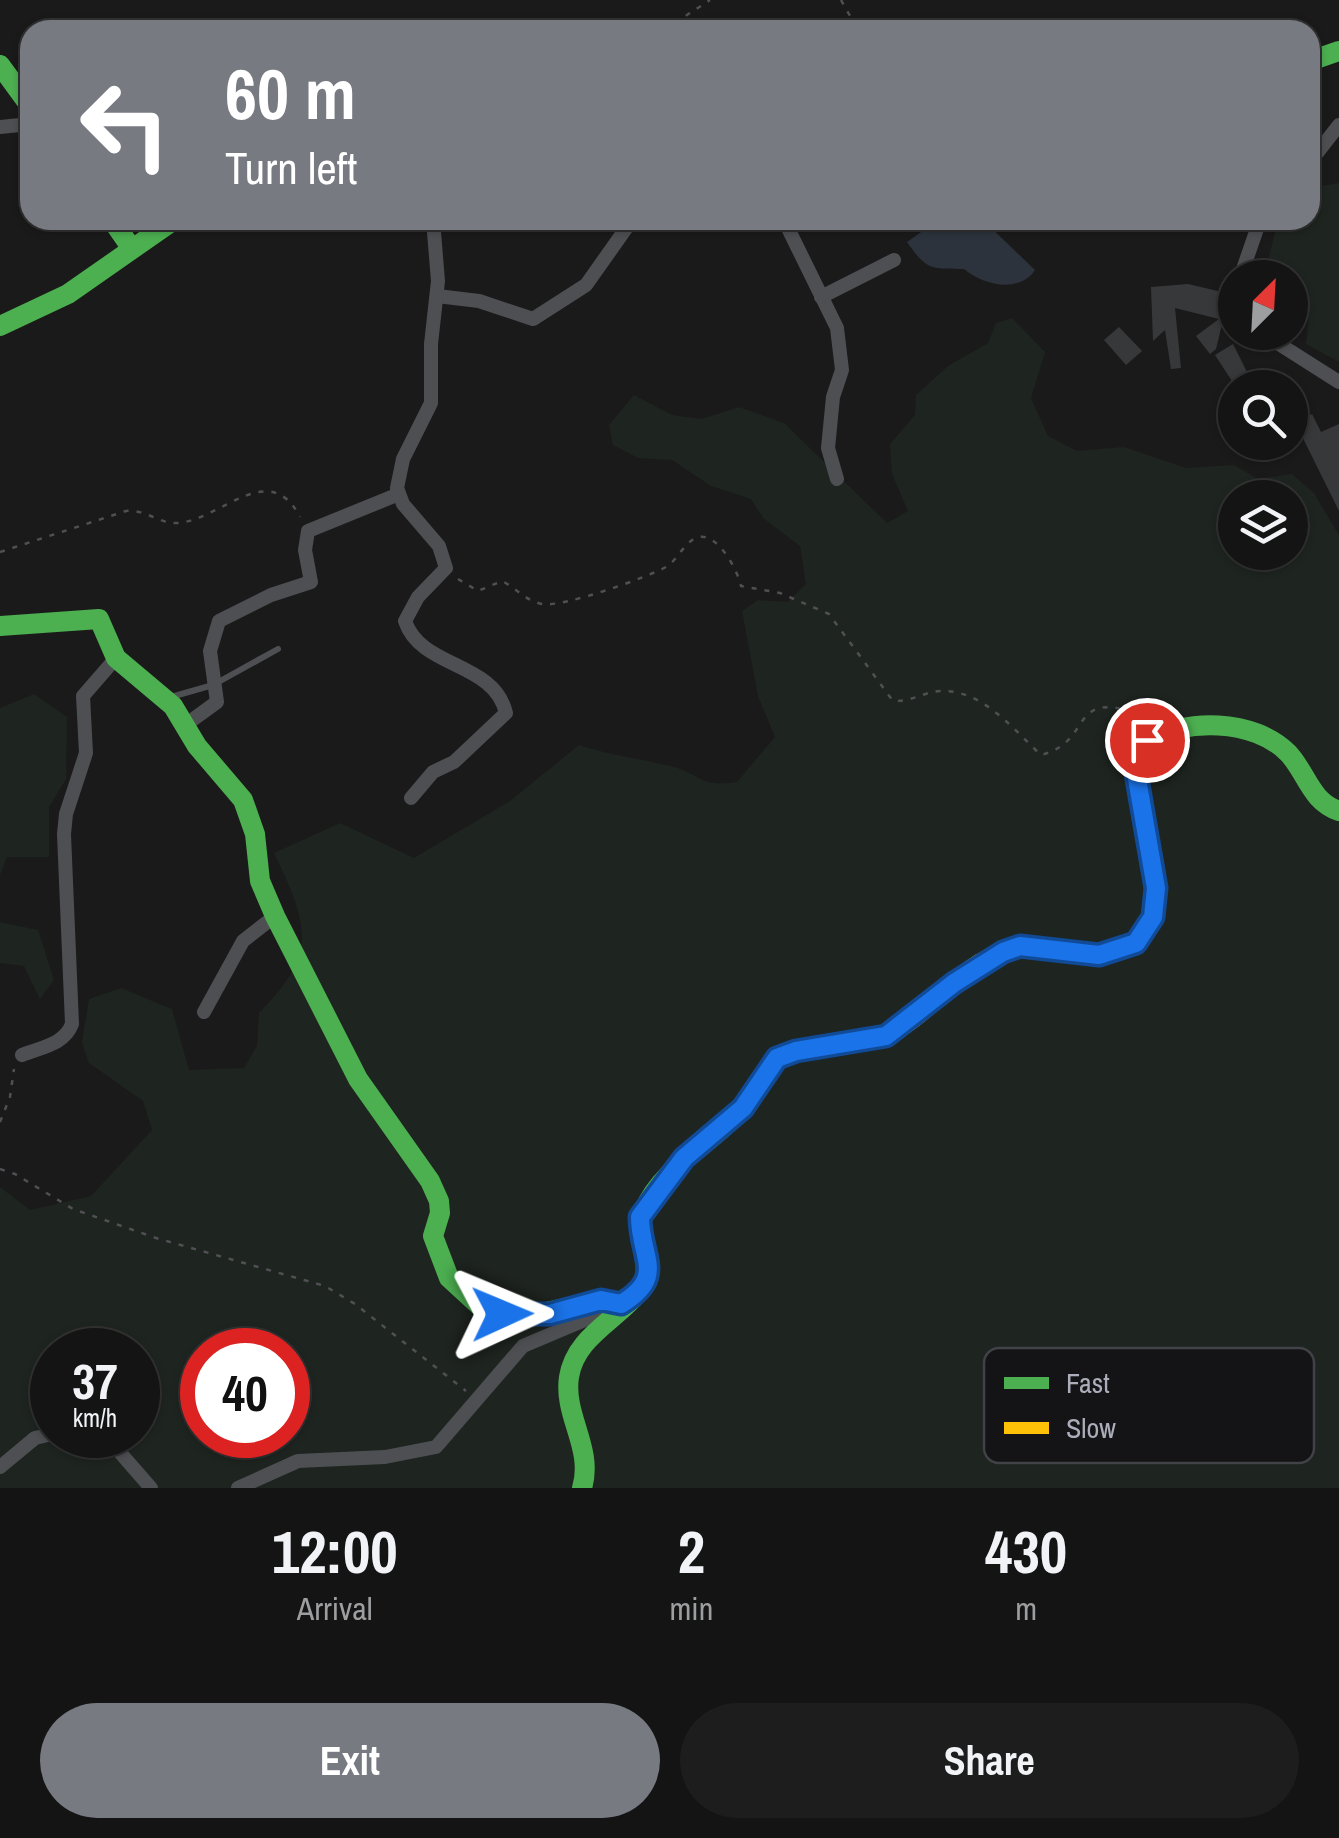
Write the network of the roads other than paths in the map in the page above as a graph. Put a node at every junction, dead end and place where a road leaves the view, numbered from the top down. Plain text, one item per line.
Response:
1 (0, 64) edge
2 (20, 92) edge
3 (1339, 125) edge
4 (1320, 149) edge
5 (119, 230) edge
6 (157, 230) edge
7 (434, 230) edge
8 (625, 230) edge
9 (789, 230) edge
10 (1257, 230) edge
11 (130, 246) junction
12 (894, 260) dead end
13 (1246, 260) edge
14 (437, 296) junction
15 (821, 297) junction
16 (0, 326) edge
17 (1288, 350) edge
18 (1339, 382) edge
19 (837, 479) dead end
20 (399, 494) junction
21 (0, 626) edge
22 (278, 648) dead end
23 (116, 658) junction
24 (213, 685) junction
25 (164, 698) junction
26 (184, 726) junction
27 (411, 798) dead end
28 (1339, 810) edge
29 (275, 916) junction
30 (204, 1012) dead end
31 (22, 1055) road end
32 (623, 1303) junction
33 (30, 1442) edge
34 (125, 1458) edge
35 (0, 1466) edge
36 (151, 1488) edge
37 (238, 1488) edge
38 (582, 1488) edge

1 - 2 street
3 - 4 street
5 - 11 street
6 - 11 street
7 - 14 street
8 - 14 street
9 - 15 street
10 - 13 street
11 - 16 street
12 - 15 street
14 - 20 street
15 - 19 street
17 - 18 street
20 - 24 street
20 - 27 street
21 - 23 street
22 - 24 lane
23 - 25 street
23 - 31 street
24 - 25 lane
24 - 26 street
25 - 26 street
26 - 29 street
28 - 32 street
29 - 30 street
29 - 32 street
32 - 37 street
32 - 38 street
33 - 35 street
34 - 36 street

